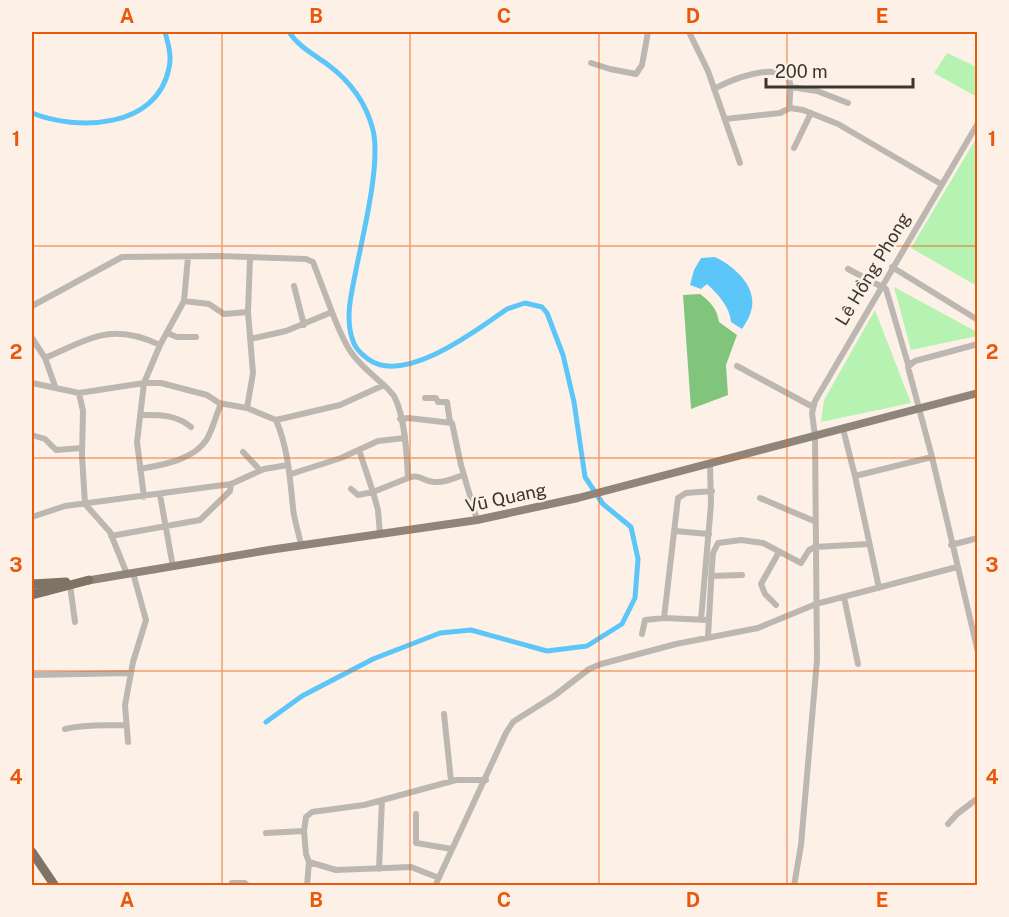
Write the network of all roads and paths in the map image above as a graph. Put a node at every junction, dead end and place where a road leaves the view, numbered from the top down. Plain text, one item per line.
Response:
1 (648, 32) edge
2 (689, 32) edge
3 (591, 63) dead end
4 (791, 87) junction
5 (714, 89) junction
6 (848, 103) dead end
7 (790, 108) junction
8 (811, 113) junction
9 (725, 119) junction
10 (978, 123) edge
11 (794, 148) dead end
12 (740, 163) dead end
13 (941, 184) junction
14 (188, 257) junction
15 (250, 258) junction
16 (892, 267) junction
17 (848, 269) dead end
18 (294, 286) dead end
19 (881, 286) junction
20 (184, 301) junction
21 (32, 306) edge
22 (248, 312) junction
23 (332, 312) junction
24 (978, 320) edge
25 (304, 325) junction
26 (167, 333) junction
27 (196, 337) dead end
28 (32, 338) edge
29 (250, 339) junction
30 (978, 344) edge
31 (160, 345) junction
32 (45, 358) junction
33 (910, 363) junction
34 (737, 366) dead end
35 (32, 383) edge
36 (144, 383) junction
37 (384, 385) junction
38 (56, 386) junction
39 (79, 393) junction
40 (978, 393) edge
41 (425, 398) dead end
42 (221, 404) junction
43 (813, 407) junction
44 (247, 408) junction
45 (919, 410) junction
46 (140, 415) junction
47 (400, 419) junction
48 (276, 420) junction
49 (450, 422) junction
50 (191, 427) dead end
51 (843, 429) junction
52 (32, 435) edge
53 (815, 436) junction
54 (405, 438) junction
55 (82, 448) junction
56 (359, 450) junction
57 (243, 452) dead end
58 (932, 457) junction
59 (710, 464) junction
60 (288, 465) junction
61 (140, 469) junction
62 (260, 470) junction
63 (291, 474) junction
64 (463, 476) junction
65 (855, 476) junction
66 (408, 478) junction
67 (231, 484) junction
68 (351, 489) dead end
69 (712, 491) junction
70 (373, 492) junction
71 (160, 495) junction
72 (144, 497) junction
73 (760, 498) dead end
74 (85, 504) junction
75 (32, 517) edge
76 (477, 520) junction
77 (814, 521) junction
78 (167, 527) junction
79 (675, 531) junction
80 (380, 534) junction
81 (709, 534) junction
82 (111, 536) junction
83 (978, 538) edge
84 (869, 544) junction
85 (951, 544) junction
86 (302, 545) junction
87 (815, 547) junction
88 (779, 552) junction
89 (173, 567) junction
90 (957, 567) junction
91 (130, 574) junction
92 (742, 575) dead end
93 (711, 576) junction
94 (89, 580) junction
95 (32, 584) edge
96 (70, 585) junction
97 (879, 588) junction
98 (32, 590) edge
99 (32, 595) edge
100 (844, 597) junction
101 (776, 604) dead end
102 (816, 604) junction
103 (664, 618) junction
104 (704, 620) junction
105 (75, 622) dead end
106 (642, 634) dead end
107 (708, 637) junction
108 (978, 652) edge
109 (858, 664) dead end
110 (131, 673) junction
111 (32, 675) edge
112 (444, 714) dead end
113 (125, 725) junction
114 (65, 729) dead end
115 (128, 742) dead end
116 (486, 780) junction
117 (451, 781) junction
118 (978, 798) edge
119 (382, 800) junction
120 (416, 814) dead end
121 (948, 824) dead end
122 (304, 831) junction
123 (266, 833) dead end
124 (453, 849) junction
125 (32, 852) edge
126 (309, 862) junction
127 (379, 868) junction
128 (439, 878) junction
129 (232, 883) dead end
130 (55, 885) edge
131 (248, 885) edge
132 (307, 885) edge
133 (435, 885) edge
134 (794, 885) edge

1 - 3 street
2 - 5 street
4 - 5 street
4 - 6 street
4 - 7 street
5 - 9 street
7 - 8 street
7 - 9 street
8 - 11 street
8 - 13 street
9 - 12 street
10 - 13 street, Lê Hồng Phong
13 - 16 street, Lê Hồng Phong
14 - 15 street
14 - 20 street
14 - 21 street
15 - 22 street
15 - 23 street
16 - 19 street, Lê Hồng Phong
16 - 24 street
17 - 19 street
18 - 25 street
19 - 33 street
19 - 43 street, Lê Hồng Phong
20 - 22 street
20 - 26 street
22 - 29 street
23 - 25 street
23 - 37 street
25 - 29 street
26 - 27 street
26 - 31 street
28 - 32 street
29 - 44 street
30 - 33 street
31 - 32 street
31 - 36 street
32 - 38 street
33 - 45 street
34 - 43 street
35 - 38 street
36 - 39 street
36 - 42 street
36 - 46 street
37 - 47 street
37 - 48 street
38 - 39 street
39 - 55 street
40 - 45 main road, Vũ Quang
41 - 49 street
42 - 44 street
42 - 61 street
43 - 53 street, Lê Hồng Phong
44 - 48 street
45 - 51 main road, Vũ Quang
45 - 58 street
46 - 50 street
46 - 61 street
47 - 49 street
47 - 54 street
48 - 60 street
49 - 64 street
51 - 53 main road, Vũ Quang
51 - 65 street
52 - 55 street
53 - 59 main road, Vũ Quang
53 - 77 street, Lê Hồng Phong
54 - 56 street
54 - 66 street
55 - 74 street
56 - 63 street
56 - 70 street
57 - 62 street
58 - 65 street
58 - 85 street
59 - 69 street
59 - 76 main road, Vũ Quang
60 - 62 street
60 - 63 street
61 - 72 street
62 - 67 street
63 - 86 street
64 - 66 street
64 - 76 street
65 - 84 street
66 - 70 street
67 - 71 street
67 - 78 street
68 - 70 street
69 - 79 street
69 - 81 street
70 - 80 street
71 - 72 street
71 - 78 street
72 - 74 street
73 - 77 street
74 - 75 street
74 - 82 street
76 - 80 main road, Vũ Quang
77 - 87 street, Lê Hồng Phong
78 - 82 street
78 - 89 street
79 - 81 street
79 - 103 street
80 - 86 main road, Vũ Quang
81 - 104 street
82 - 91 street
83 - 85 street
84 - 87 street
84 - 97 street
85 - 90 street
86 - 89 main road, Vũ Quang
87 - 88 street
87 - 102 street, Lê Hồng Phong
88 - 93 street
88 - 101 street
89 - 91 main road, Vũ Quang
90 - 97 street
90 - 108 street
91 - 94 main road, Vũ Quang
91 - 110 street
92 - 93 street
93 - 104 street
94 - 95 highway
94 - 96 highway
94 - 98 main road, Vũ Quang
96 - 99 highway
96 - 105 street
97 - 100 street
100 - 102 street
100 - 109 street
102 - 107 street
102 - 134 street, Lê Hồng Phong
103 - 104 street
103 - 106 street
104 - 107 street
107 - 116 street
110 - 111 street
110 - 113 street
112 - 117 street
113 - 114 street
113 - 115 street
116 - 117 street
116 - 124 street
117 - 119 street
118 - 121 street
119 - 122 street
119 - 127 street
120 - 124 street
122 - 123 street
122 - 126 street
124 - 128 street
125 - 130 highway
126 - 127 street
126 - 132 street
127 - 128 street
128 - 133 street
129 - 131 street

